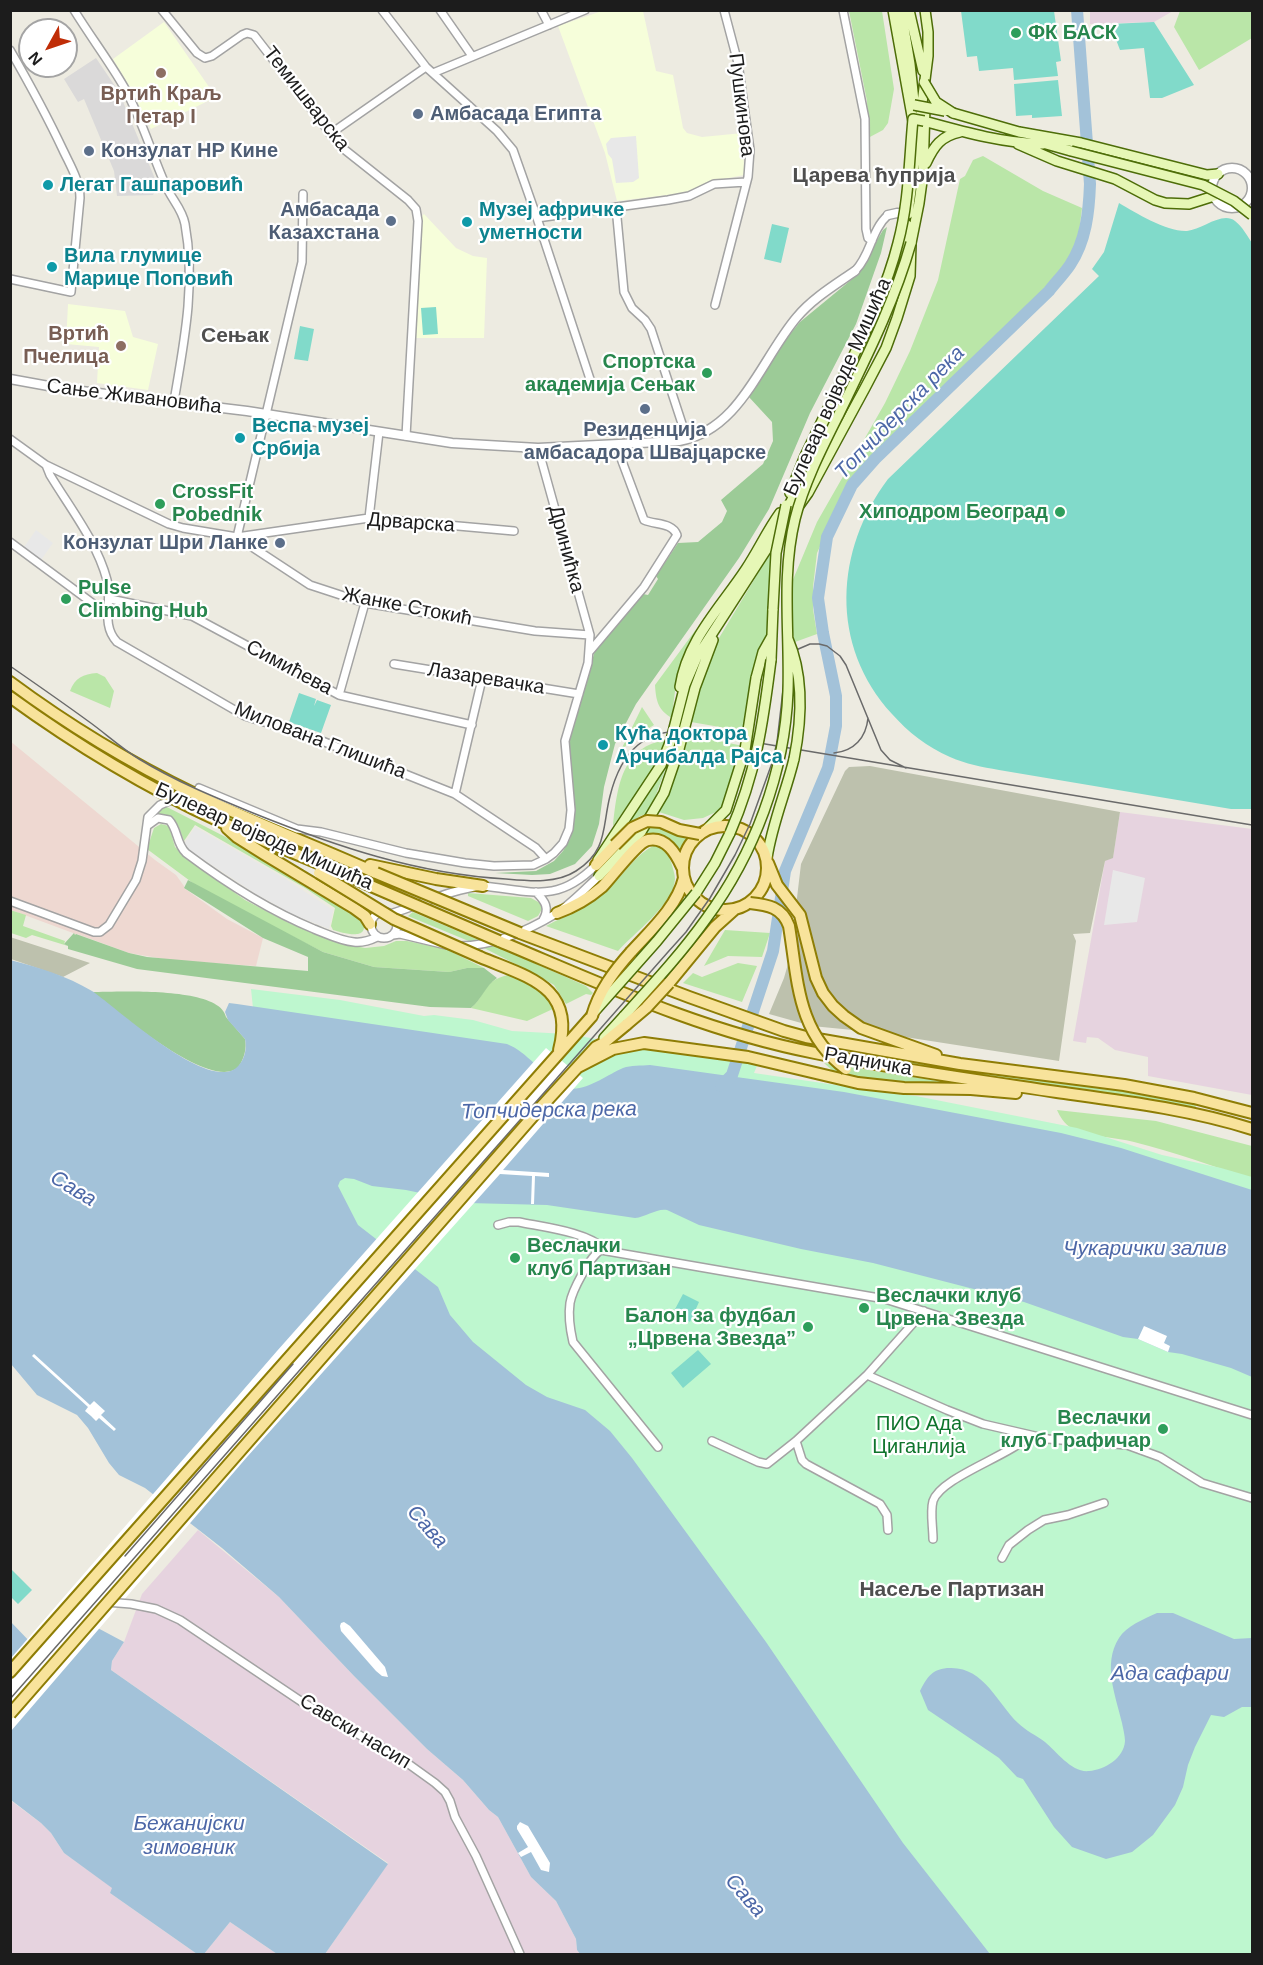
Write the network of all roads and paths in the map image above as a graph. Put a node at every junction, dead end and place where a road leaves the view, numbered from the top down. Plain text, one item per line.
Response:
1 (74, 10) edge
2 (162, 10) edge
3 (382, 10) edge
4 (440, 10) edge
5 (541, 10) edge
6 (585, 10) edge
7 (724, 10) edge
8 (843, 10) edge
9 (893, 10) edge
10 (901, 10) edge
11 (909, 10) edge
12 (925, 10) edge
13 (549, 25) junction
14 (10, 51) edge
15 (472, 56) junction
16 (426, 67) junction
17 (433, 73) junction
18 (924, 82) junction
19 (914, 105) junction
20 (925, 107) junction
21 (953, 113) junction
22 (913, 119) junction
23 (924, 121) junction
24 (962, 132) junction
25 (1019, 132) junction
26 (330, 134) junction
27 (917, 138) junction
28 (1018, 144) junction
29 (1043, 144) junction
30 (923, 168) junction
31 (1218, 174) junction
32 (746, 182) junction
33 (1252, 190) edge
34 (303, 194) dead end
35 (1214, 196) junction
36 (616, 207) junction
37 (1240, 207) junction
38 (1252, 210) edge
39 (908, 214) junction
40 (888, 215) joint
41 (1252, 215) edge
42 (537, 218) junction
43 (907, 225) joint
44 (872, 241) junction
45 (911, 243) junction
46 (855, 271) joint
47 (10, 279) edge
48 (715, 304) dead end
49 (10, 379) edge
50 (585, 388) dead end
51 (174, 401) junction
52 (267, 414) junction
53 (380, 432) junction
54 (406, 436) junction
55 (10, 439) edge
56 (687, 439) junction
57 (616, 445) junction
58 (538, 448) junction
59 (46, 465) junction
60 (786, 506) junction
61 (369, 518) junction
62 (514, 531) dead end
63 (237, 537) junction
64 (10, 542) edge
65 (770, 544) junction
66 (110, 599) junction
67 (365, 603) junction
68 (107, 614) junction
69 (720, 621) junction
70 (773, 634) junction
71 (786, 634) junction
72 (590, 635) junction
73 (590, 651) junction
74 (394, 664) dead end
75 (482, 679) junction
76 (10, 682) edge
77 (579, 694) junction
78 (339, 695) junction
79 (10, 698) edge
80 (681, 698) junction
81 (472, 725) junction
82 (196, 794) junction
83 (455, 794) junction
84 (174, 799) junction
85 (220, 821) junction
86 (147, 826) junction
87 (703, 832) junction
88 (329, 852) junction
89 (295, 853) junction
90 (546, 859) junction
91 (767, 861) junction
92 (596, 865) junction
93 (684, 874) junction
94 (603, 879) junction
95 (483, 886) junction
96 (539, 892) junction
97 (10, 901) edge
98 (750, 903) junction
99 (409, 909) junction
100 (735, 909) junction
101 (557, 913) joint
102 (390, 914) junction
103 (540, 922) junction
104 (397, 924) junction
105 (371, 927) junction
106 (521, 932) junction
107 (393, 935) junction
108 (377, 937) junction
109 (499, 940) joint
110 (358, 942) junction
111 (591, 1016) junction
112 (596, 1047) junction
113 (558, 1054) junction
114 (947, 1062) junction
115 (578, 1067) junction
116 (844, 1075) junction
117 (1138, 1103) junction
118 (1252, 1113) edge
119 (1252, 1128) edge
120 (498, 1225) dead end
121 (604, 1249) junction
122 (924, 1311) junction
123 (867, 1375) junction
124 (1252, 1415) edge
125 (1030, 1435) junction
126 (712, 1441) dead end
127 (796, 1441) junction
128 (658, 1447) dead end
129 (1252, 1498) edge
130 (1104, 1503) dead end
131 (888, 1530) dead end
132 (933, 1539) dead end
133 (1002, 1558) dead end
134 (103, 1601) dead end
135 (10, 1672) edge
136 (10, 1714) edge
137 (520, 1954) edge

1 - 51 street
2 - 26 street, Темишварска
3 - 16 street
4 - 15 street
5 - 13 street
6 - 13 street
7 - 32 street, Пушкинова
8 - 44 street
9 - 27 main road
10 - 19 main road, Булевар војводе Мишића
11 - 18 main road, Булевар војводе Мишића
12 - 27 main road
13 - 15 street
14 - 47 street
15 - 17 street
16 - 17 street
16 - 26 street
17 - 42 street
18 - 20 main road, Булевар војводе Мишића, bridge
18 - 21 main road, bridge
19 - 20 main road, bridge
19 - 22 main road, Булевар војводе Мишића, bridge
20 - 21 main road, bridge
20 - 23 main road, Булевар војводе Мишића, bridge
21 - 25 main road
22 - 23 main road, bridge
22 - 60 main road, Булевар војводе Мишића, bridge
23 - 24 main road
23 - 30 main road, Булевар војводе Мишића
24 - 28 main road
24 - 30 main road
25 - 29 main road
25 - 31 main road
26 - 54 street, Темишварска
27 - 39 main road
28 - 29 main road
28 - 35 main road
29 - 41 main road, bridge
30 - 45 main road, Булевар војводе Мишића
31 - 33 street
31 - 35 street
32 - 36 street
32 - 48 street, Пушкинова
33 - 37 street
34 - 52 street
35 - 37 street
36 - 42 street
36 - 56 street
37 - 38 street
39 - 40 street, Сање Живановића
39 - 43 street
40 - 44 street, Сање Живановића
42 - 50 street
43 - 65 main road
44 - 46 street, Сање Живановића
45 - 65 main road, bridge
45 - 71 main road, Булевар војводе Мишића, bridge
46 - 56 street, Сање Живановића
49 - 51 street, Сање Живановића
51 - 52 street, Сање Живановића
52 - 53 street, Сање Живановића
52 - 63 street
53 - 54 street, Сање Живановића
53 - 61 street
54 - 58 street, Сање Живановића
55 - 59 street, Жанке Стокић
56 - 57 street, Сање Живановића
57 - 58 street, Сање Живановића
57 - 73 street, Дринићка
58 - 72 street, Дринићка
59 - 63 street, Жанке Стокић
59 - 66 street
60 - 70 main road, Булевар војводе Мишића, bridge
60 - 80 main road
61 - 62 street, Дрварска
61 - 63 street, Дрварска
63 - 67 street, Жанке Стокић
64 - 68 street
65 - 69 main road
66 - 68 street
66 - 78 street, Симићева
67 - 72 street, Жанке Стокић
67 - 78 street
68 - 83 street, Милована Глишића
69 - 80 main road
69 - 94 main road
70 - 87 main road, bridge
70 - 111 main road, Булевар војводе Мишића, bridge
71 - 91 main road, bridge
71 - 112 main road, Булевар војводе Мишића, bridge
72 - 73 street, Дринићка
73 - 77 street, Дринићка
74 - 75 street, Лазаревачка
75 - 77 street, Лазаревачка
75 - 81 street
76 - 82 main road, Булевар војводе Мишића
77 - 90 street, Дринићка
78 - 81 street, Симићева
79 - 84 main road, Булевар војводе Мишића
80 - 92 main road
81 - 83 street
82 - 88 main road, Булевар војводе Мишића
82 - 90 street, Булевар војводе Мишића
83 - 90 street, Милована Глишића
84 - 85 main road, Булевар војводе Мишића
84 - 86 street
85 - 89 main road, Булевар војводе Мишића
85 - 105 main road
86 - 97 street
86 - 110 street
87 - 91 main road, bridge
87 - 92 main road, bridge
87 - 93 main road
88 - 95 main road
88 - 106 main road, Булевар војводе Мишића, bridge
89 - 109 main road, Булевар војводе Мишића, bridge
89 - 113 main road, bridge
91 - 98 main road
91 - 114 main road
92 - 96 street
93 - 94 main road
93 - 100 main road, bridge
93 - 111 main road, bridge
94 - 101 main road
95 - 96 street
95 - 99 street
96 - 103 street
98 - 100 main road
98 - 116 main road, bridge
99 - 102 street
99 - 104 street
100 - 112 main road, bridge
101 - 103 street
102 - 104 street
102 - 105 street
103 - 106 street
104 - 107 street
105 - 108 street
105 - 110 street
106 - 107 street
106 - 114 main road, Радничка, bridge
107 - 108 street
108 - 110 street
109 - 117 main road, Радничка, bridge
111 - 113 main road
112 - 115 main road
113 - 135 main road
114 - 118 main road, Радничка
115 - 116 main road
115 - 136 main road, bridge
116 - 117 main road
117 - 119 main road, Радничка
120 - 121 street
121 - 122 street
121 - 128 street
122 - 123 street
122 - 124 street
123 - 125 street
123 - 127 street
125 - 129 street
125 - 132 street
126 - 127 street
127 - 131 street
130 - 133 street
134 - 137 street, Савски насип

